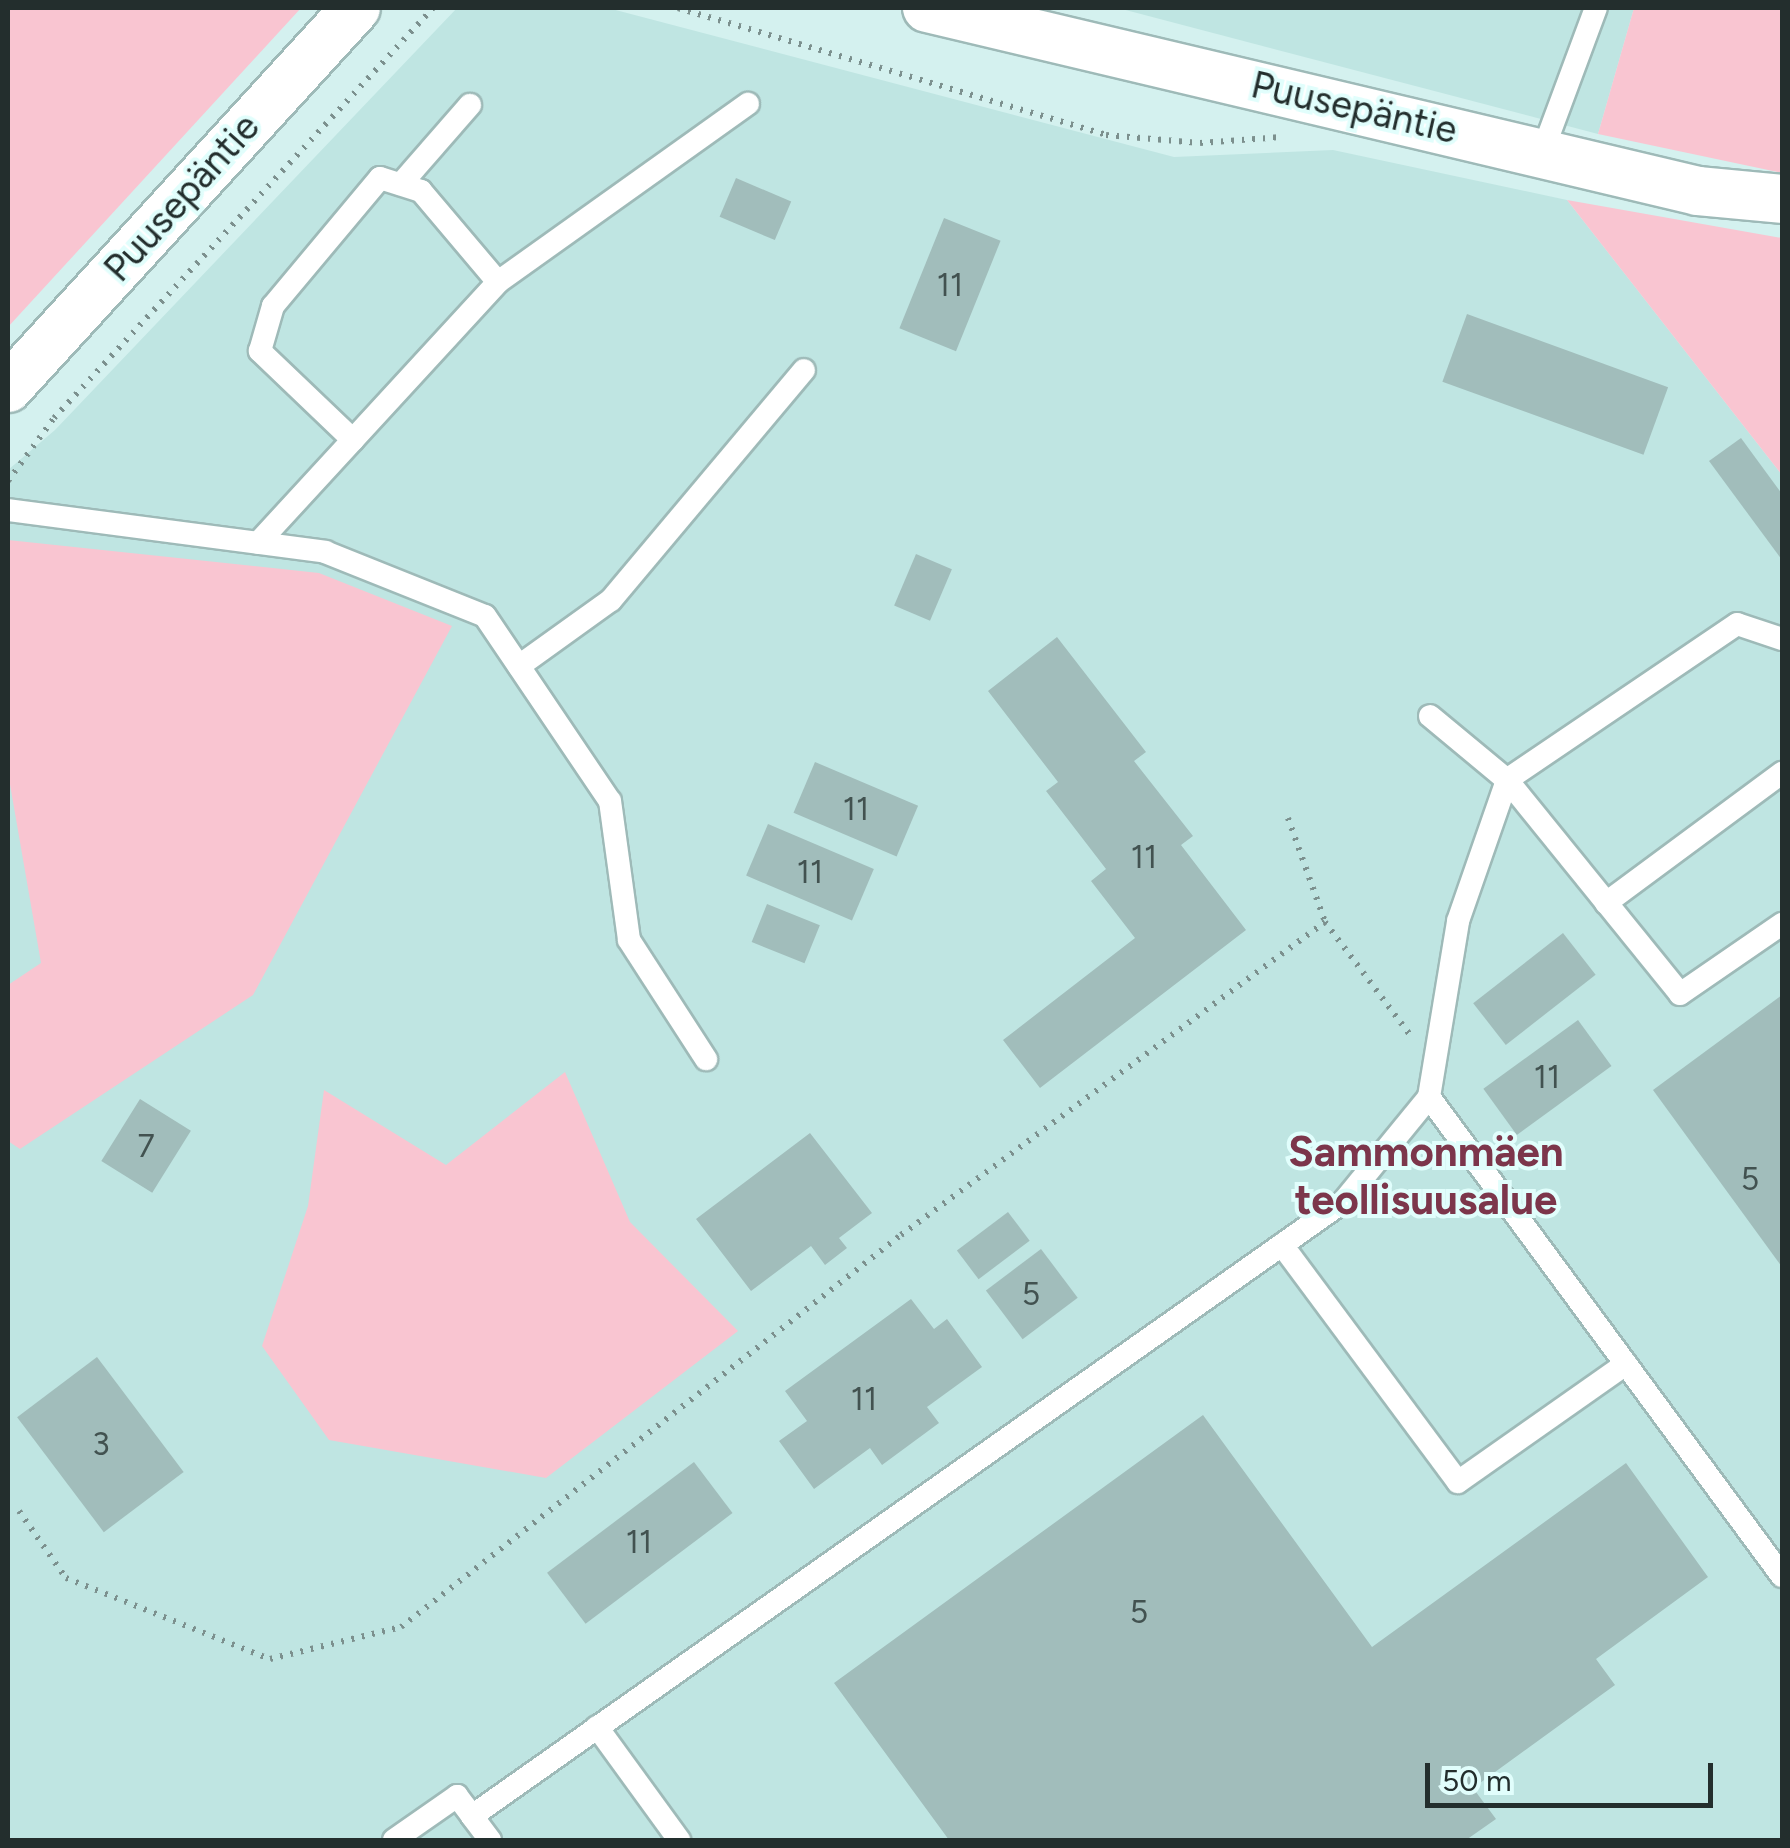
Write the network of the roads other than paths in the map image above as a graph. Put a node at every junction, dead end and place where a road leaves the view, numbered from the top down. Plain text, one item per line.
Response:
1 (356, 8) edge
2 (927, 8) edge
3 (1596, 8) edge
4 (748, 104) dead end
5 (470, 105) dead end
6 (1542, 153) junction
7 (401, 184) junction
8 (1782, 199) edge
9 (498, 282) junction
10 (804, 370) dead end
11 (8, 388) edge
12 (353, 440) junction
13 (8, 510) edge
14 (258, 543) junction
15 (1782, 638) edge
16 (519, 666) junction
17 (1430, 716) dead end
18 (1782, 774) edge
19 (1507, 780) junction
20 (1606, 903) junction
21 (1782, 924) edge
22 (706, 1059) dead end
23 (1429, 1097) junction
24 (1282, 1245) junction
25 (1626, 1364) junction
26 (1782, 1576) edge
27 (598, 1727) junction
28 (472, 1816) junction
29 (394, 1840) edge
30 (490, 1840) edge
31 (679, 1840) edge

1 - 11 street, Puusepäntie
2 - 6 street, Puusepäntie
3 - 6 lane
4 - 9 lane
5 - 7 lane
6 - 8 street, Puusepäntie
7 - 9 lane
7 - 12 lane
9 - 12 lane
10 - 16 lane
12 - 14 lane
13 - 14 lane
14 - 16 lane
15 - 19 lane
16 - 22 lane
17 - 19 lane
18 - 20 lane
19 - 20 lane
19 - 23 lane
20 - 21 lane
23 - 24 lane
23 - 25 lane
24 - 25 lane
24 - 27 lane
25 - 26 lane
27 - 28 lane
27 - 31 lane
28 - 29 lane
28 - 30 lane

